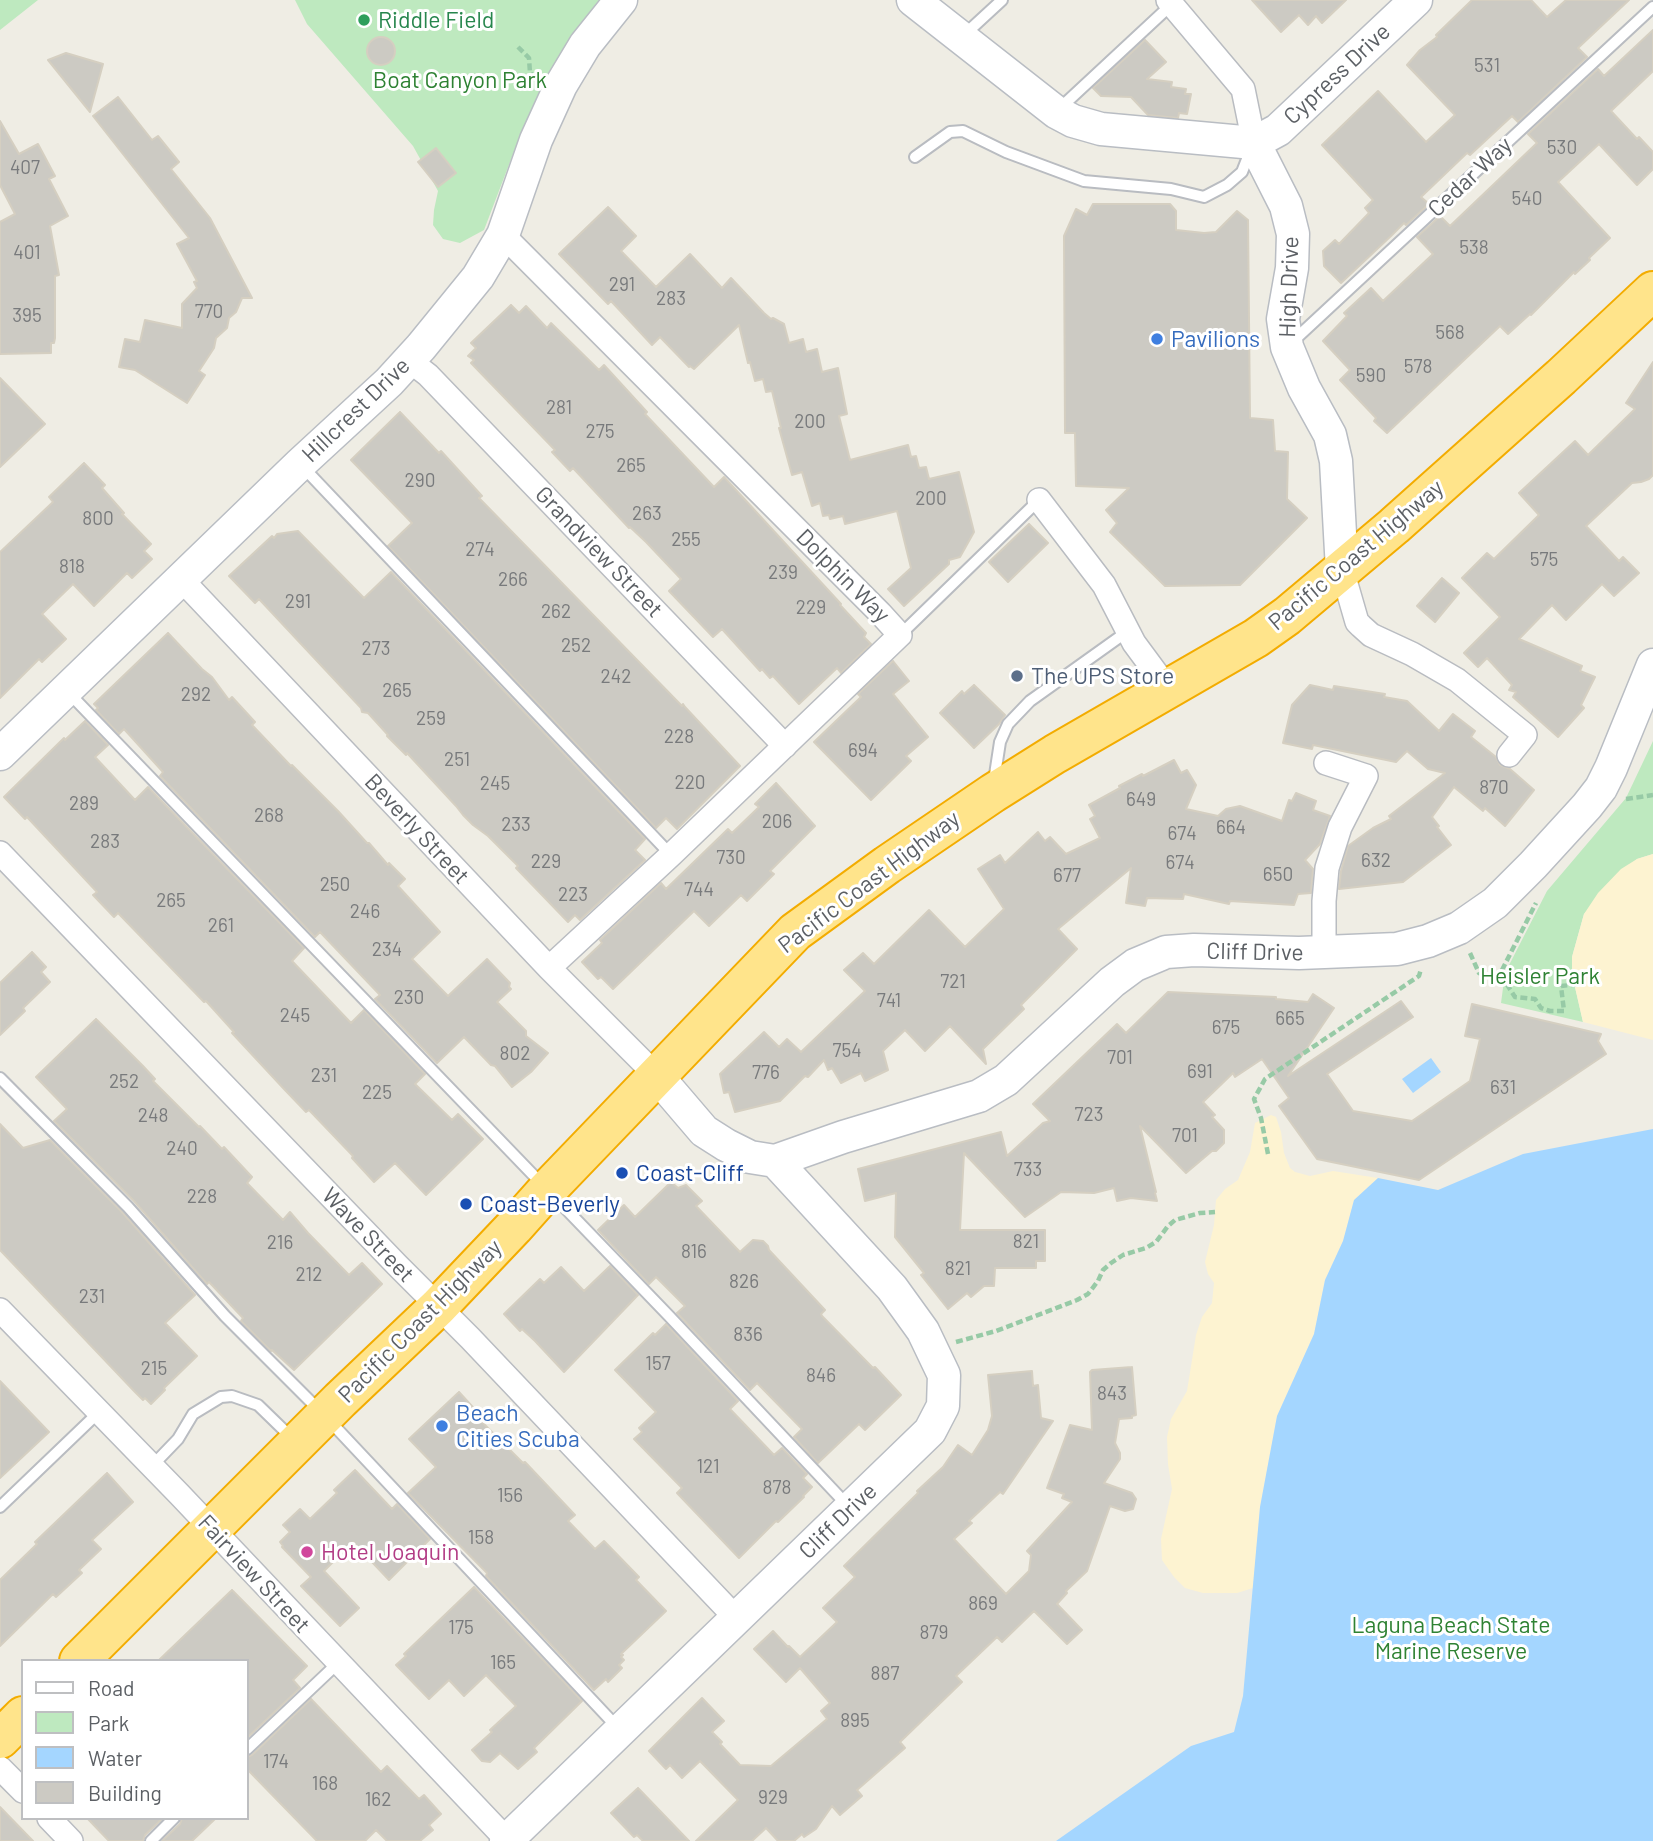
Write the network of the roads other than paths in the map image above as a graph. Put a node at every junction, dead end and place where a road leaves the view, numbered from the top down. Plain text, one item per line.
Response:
1 (621, 0) edge
2 (1002, 0) edge
3 (1416, 0) edge
4 (918, 1) edge
5 (1172, 1) edge
6 (1653, 7) edge
7 (961, 37) junction
8 (1056, 112) junction
9 (1254, 143) junction
10 (915, 157) dead end
11 (503, 235) junction
12 (1653, 291) edge
13 (1287, 347) junction
14 (410, 361) junction
15 (300, 464) junction
16 (1039, 500) joint
17 (1342, 570) junction
18 (181, 579) junction
19 (1128, 631) junction
20 (900, 635) junction
21 (1653, 665) edge
22 (1168, 689) junction
23 (66, 690) junction
24 (785, 746) junction
25 (0, 754) edge
26 (1509, 755) dead end
27 (1326, 762) dead end
28 (993, 793) junction
29 (0, 853) edge
30 (671, 855) junction
31 (1324, 952) junction
32 (549, 968) junction
33 (657, 1076) junction
34 (0, 1078) edge
35 (775, 1161) junction
36 (547, 1190) junction
37 (438, 1307) junction
38 (0, 1310) edge
39 (99, 1412) junction
40 (324, 1416) junction
41 (298, 1443) junction
42 (151, 1466) junction
43 (0, 1507) edge
44 (851, 1509) junction
45 (211, 1529) junction
46 (736, 1618) junction
47 (81, 1659) edge
48 (338, 1662) junction
49 (21, 1718) edge
50 (620, 1730) junction
51 (0, 1739) edge
52 (248, 1748) edge
53 (0, 1768) edge
54 (21, 1789) edge
55 (51, 1820) edge
56 (172, 1820) edge
57 (71, 1841) edge
58 (151, 1841) edge
59 (506, 1841) edge

1 - 11 street, Hillcrest Drive
2 - 7 lane
3 - 9 street, Cypress Drive
4 - 7 street
5 - 8 lane
5 - 9 street
6 - 13 lane, Cedar Way
7 - 8 street
8 - 9 street
9 - 10 lane
9 - 13 street, High Drive
11 - 14 street, Hillcrest Drive
11 - 20 street, Dolphin Way
12 - 17 highway, Pacific Coast Highway
13 - 17 street, High Drive
14 - 15 street, Hillcrest Drive
14 - 24 street, Grandview Street
15 - 18 street, Hillcrest Drive
15 - 30 lane
16 - 19 street
16 - 20 lane
17 - 22 highway, Pacific Coast Highway
17 - 26 street, High Drive
18 - 23 street, Hillcrest Drive
18 - 32 street, Beverly Street
19 - 22 street
19 - 28 lane
20 - 24 street, Dolphin Way
21 - 31 street, Cliff Drive
22 - 28 highway, Pacific Coast Highway
23 - 25 street, Hillcrest Drive
23 - 36 lane
24 - 30 street, Dolphin Way
27 - 31 street
28 - 33 highway, Pacific Coast Highway
29 - 37 street, Wave Street
30 - 32 street, Dolphin Way
31 - 35 street, Cliff Drive
32 - 33 street, Beverly Street
33 - 35 street
33 - 36 highway, Pacific Coast Highway
34 - 40 lane
35 - 44 street, Cliff Drive
36 - 37 highway, Pacific Coast Highway
36 - 44 lane
37 - 40 highway, Pacific Coast Highway
37 - 46 street, Wave Street
38 - 39 street, Fairview Street
39 - 42 street, Fairview Street
39 - 43 lane
40 - 41 highway, Pacific Coast Highway
40 - 50 lane
41 - 42 lane
41 - 45 highway, Pacific Coast Highway
42 - 45 street, Fairview Street
44 - 46 street, Cliff Drive
45 - 47 highway, Pacific Coast Highway
45 - 48 street, Fairview Street
46 - 50 street, Cliff Drive
48 - 52 lane
48 - 59 street, Fairview Street
49 - 51 highway
50 - 59 street, Cliff Drive
53 - 54 street
55 - 57 street
56 - 58 lane

